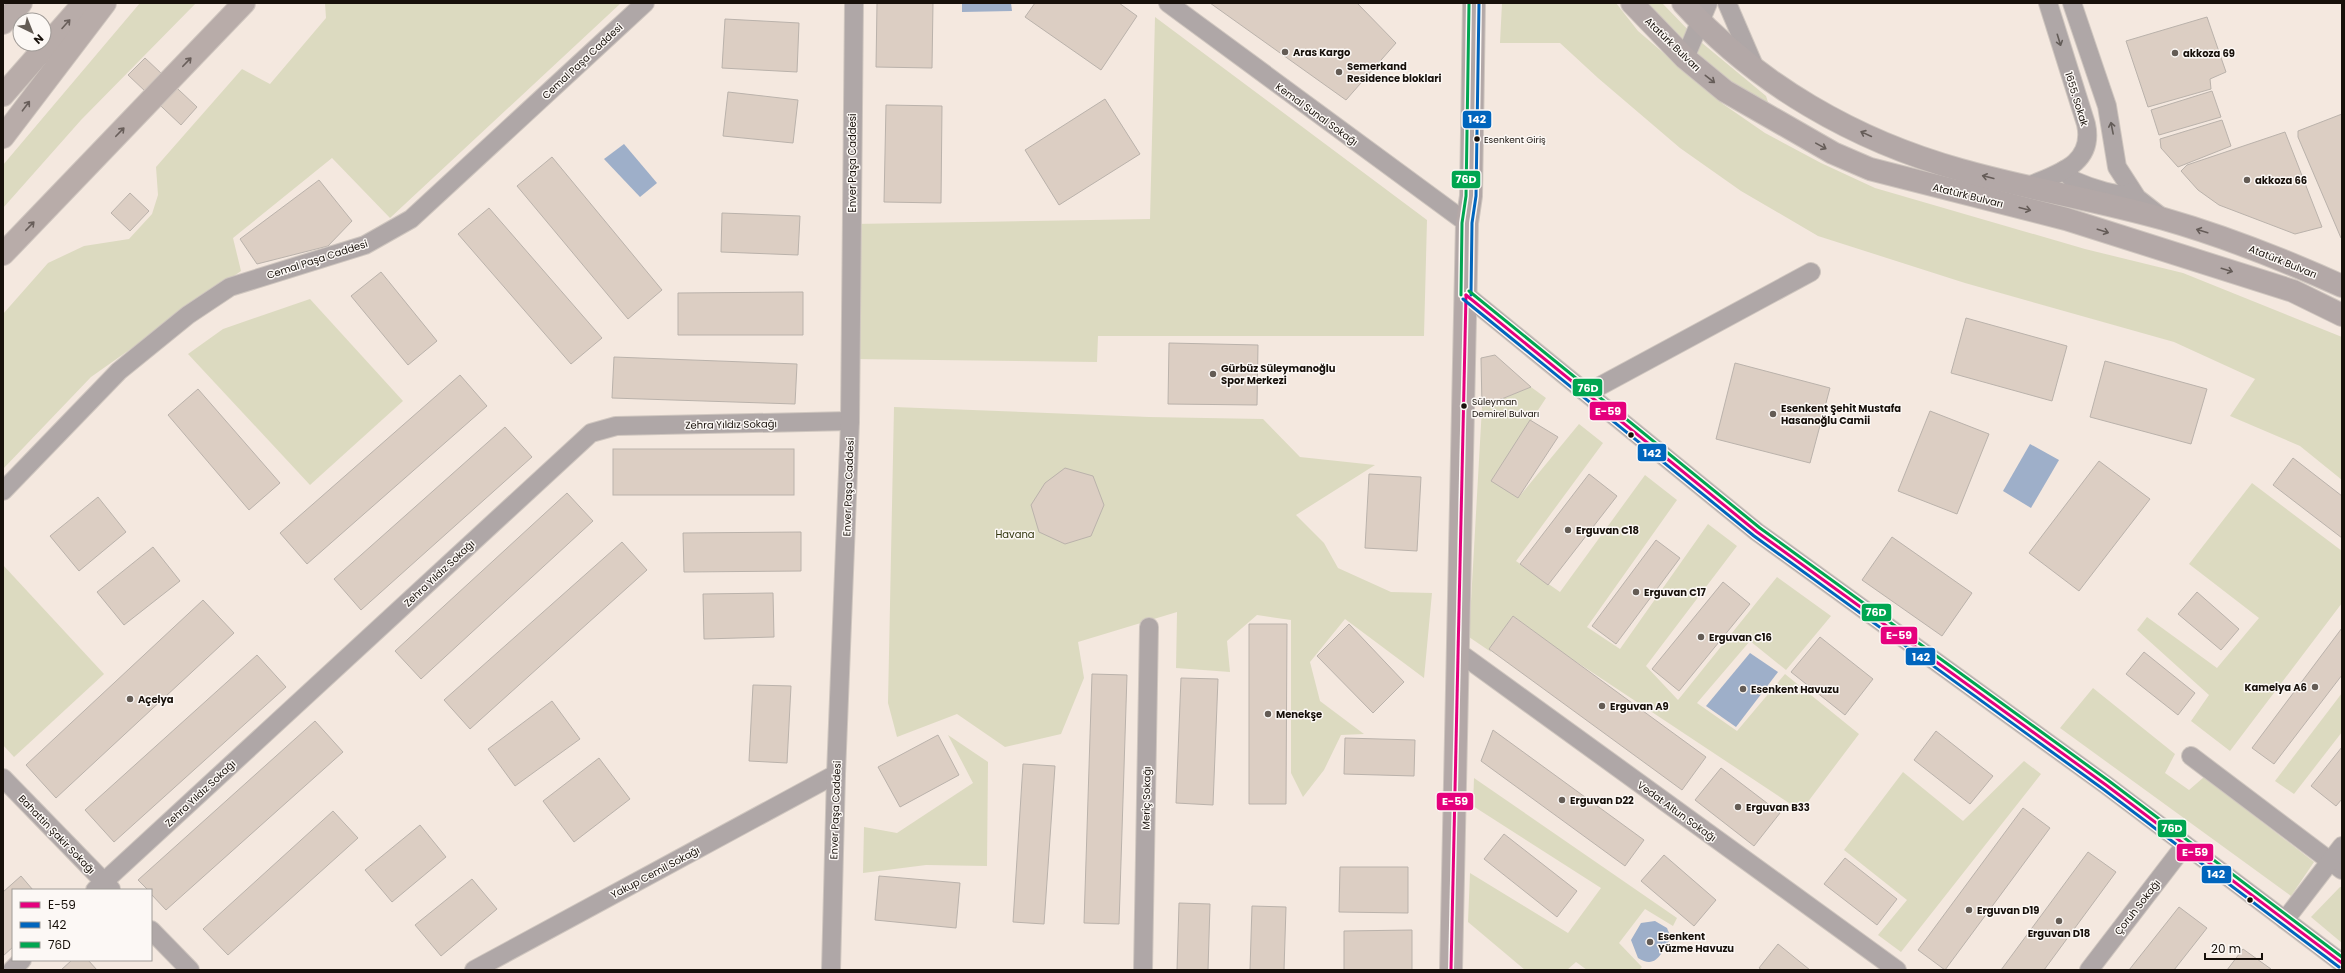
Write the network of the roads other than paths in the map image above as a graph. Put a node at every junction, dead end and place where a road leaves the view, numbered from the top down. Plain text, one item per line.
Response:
1 (21, 3) edge
2 (84, 3) edge
3 (104, 3) edge
4 (244, 3) edge
5 (645, 3) edge
6 (854, 3) edge
7 (1168, 3) edge
8 (1464, 3) edge
9 (1474, 3) edge
10 (1632, 3) edge
11 (1683, 3) edge
12 (1726, 3) edge
13 (2048, 3) edge
14 (2072, 3) edge
15 (1704, 13) edge
16 (3, 24) edge
17 (1685, 58) junction
18 (1759, 74) junction
19 (3, 95) edge
20 (3, 137) edge
21 (2118, 167) junction
22 (2064, 170) junction
23 (2026, 187) junction
24 (2132, 192) junction
25 (2102, 197) junction
26 (2066, 219) junction
27 (2164, 219) junction
28 (1467, 223) junction
29 (3, 254) edge
30 (1811, 272) dead end
31 (2342, 286) edge
32 (1466, 295) junction
33 (2342, 315) edge
34 (1587, 393) junction
35 (850, 421) junction
36 (3, 491) edge
37 (1149, 627) dead end
38 (1457, 651) junction
39 (2191, 756) dead end
40 (836, 774) junction
41 (3, 778) edge
42 (2185, 845) junction
43 (2342, 846) edge
44 (2336, 866) edge
45 (103, 887) edge
46 (2285, 920) junction
47 (152, 931) edge
48 (21, 961) edge
49 (2342, 964) edge
50 (12, 970) edge
51 (190, 970) edge
52 (474, 970) edge
53 (831, 970) edge
54 (1144, 970) edge
55 (1451, 970) edge
56 (1897, 970) edge
57 (2089, 970) edge

1 - 16 highway
19 -> 2 highway
20 -> 3 highway
29 -> 4 highway
5 - 36 street, Cemal Paşa Caddesi
6 - 35 street, Enver Paşa Caddesi
7 - 28 street, Kemal Sunal Sokağı
8 - 28 main road
9 - 28 main road
10 - 17 main road, Atatürk Bulvarı
11 - 15 main road, Atatürk Bulvarı
12 - 18 street
13 -> 22 street, 1655. Sokak
21 -> 14 street
15 - 17 street
15 - 18 main road, Atatürk Bulvarı
17 -> 26 main road, Atatürk Bulvarı
23 -> 18 main road, Atatürk Bulvarı
21 - 24 street
21 - 25 street
22 - 23 street, 1655. Sokak
22 - 25 street
23 - 25 main road, Atatürk Bulvarı
24 - 25 street
24 - 27 street
25 - 26 main road
25 - 27 main road, Atatürk Bulvarı
26 -> 33 main road, Atatürk Bulvarı
31 -> 27 main road, Atatürk Bulvarı
28 - 32 main road
30 - 34 street
32 - 34 street
32 - 38 main road
34 - 42 street
35 - 40 street, Enver Paşa Caddesi
35 - 45 street, Zehra Yıldız Sokağı
37 - 54 street, Meriç Sokağı
38 - 55 main road
38 - 56 street, Vedat Altun Sokağı
39 - 44 street
40 - 52 street, Yakup Cemil Sokağı
40 - 53 street, Enver Paşa Caddesi
41 - 45 street, Bahattin Şakir Sokağı
42 - 46 street
42 - 57 street, Çoruh Sokağı
43 - 44 street
44 - 46 street
46 - 49 street
47 - 51 street
48 - 50 street

